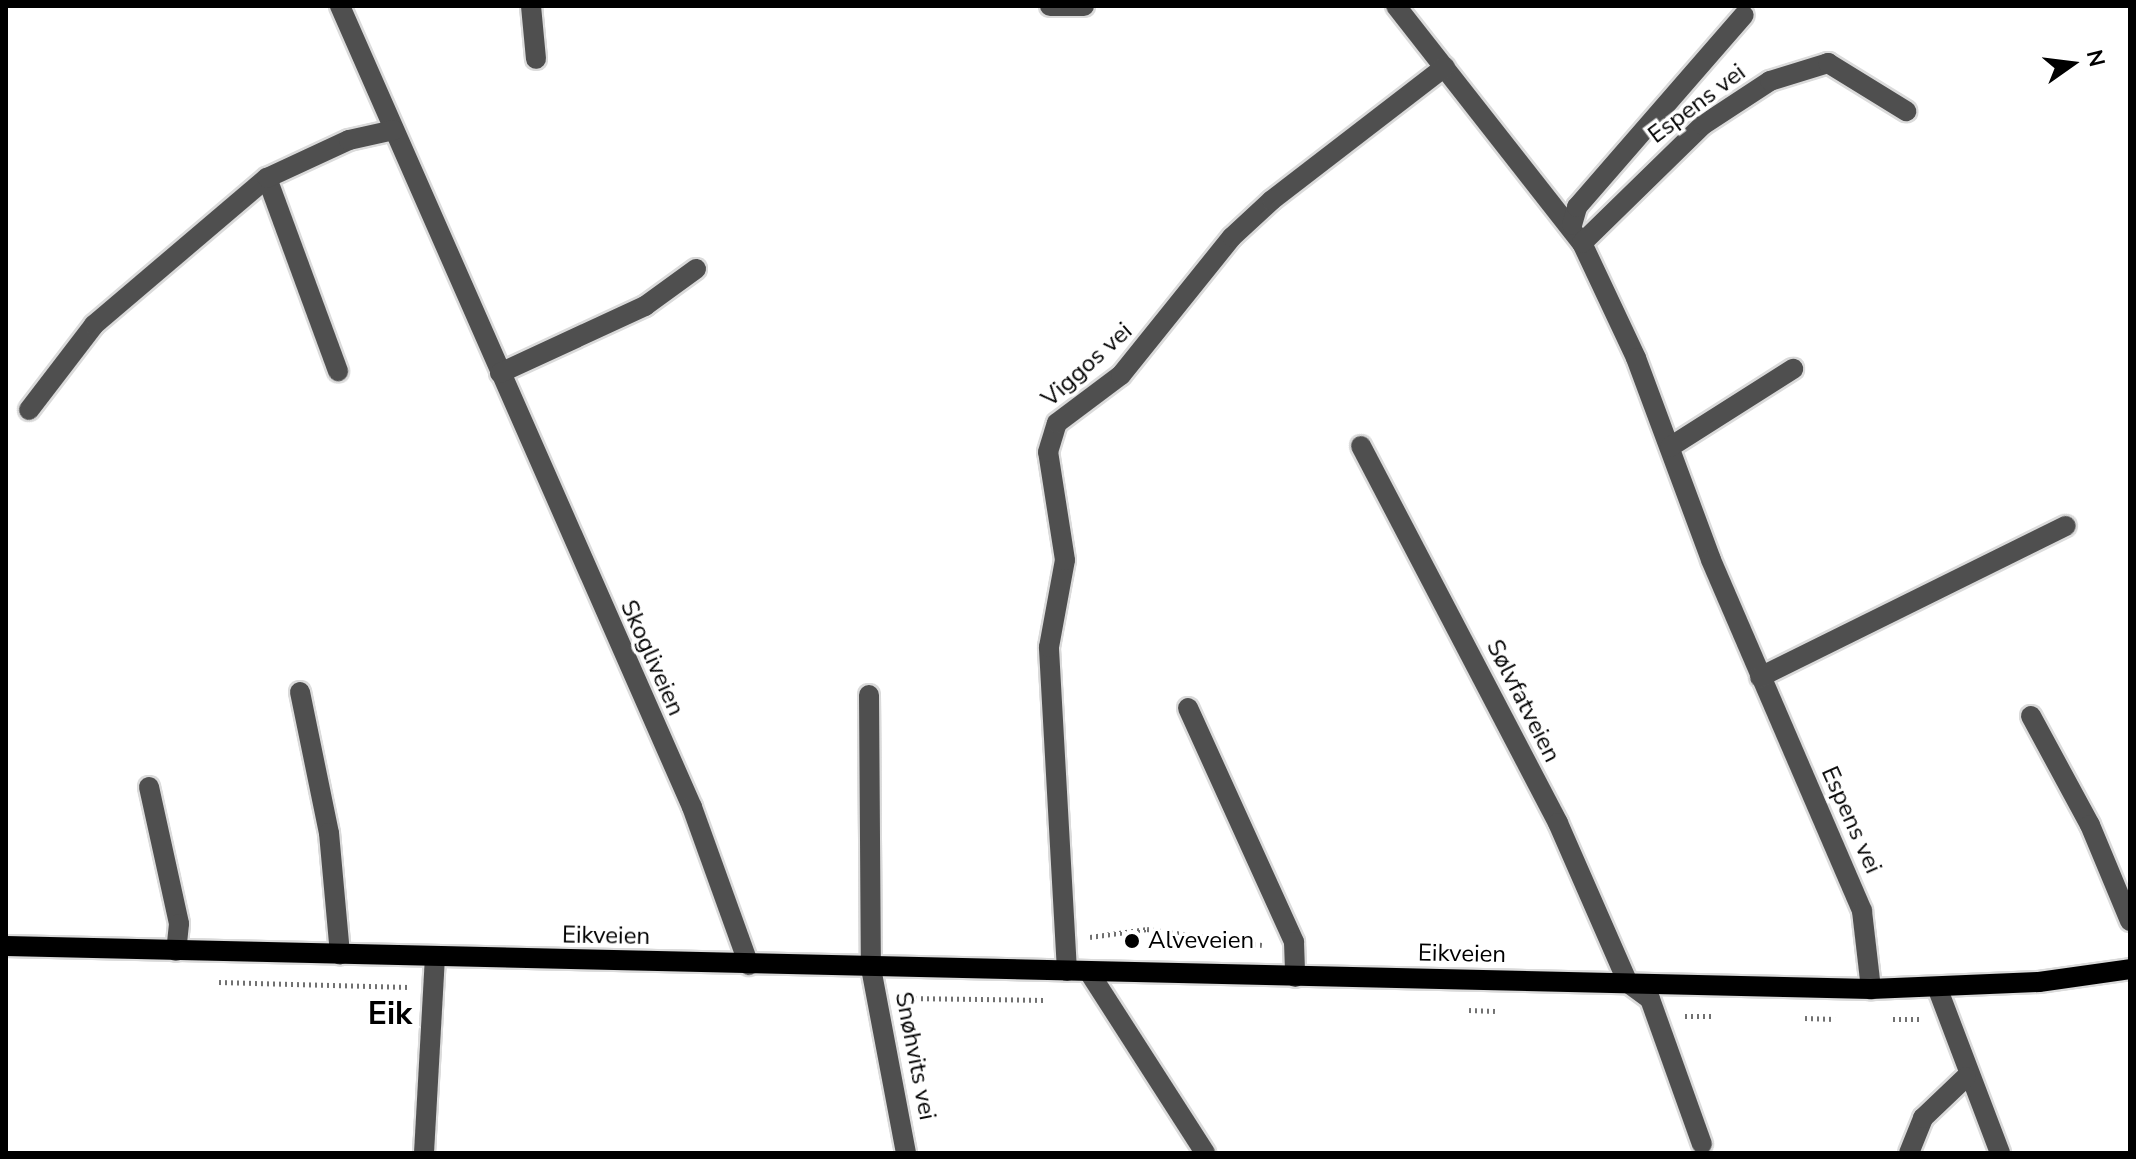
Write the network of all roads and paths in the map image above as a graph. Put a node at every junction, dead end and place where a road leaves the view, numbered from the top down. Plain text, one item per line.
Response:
1 (340, 6) edge
2 (531, 6) edge
3 (1050, 6) edge
4 (1084, 6) edge
5 (1396, 6) edge
6 (1744, 15) dead end
7 (536, 59) dead end
8 (1445, 67) junction
9 (1906, 111) dead end
10 (394, 130) junction
11 (267, 178) junction
12 (1577, 234) junction
13 (696, 269) dead end
14 (1793, 369) dead end
15 (338, 371) dead end
16 (500, 373) junction
17 (29, 410) dead end
18 (1361, 446) dead end
19 (1670, 447) junction
20 (2066, 526) dead end
21 (1760, 677) junction
22 (300, 692) dead end
23 (869, 695) dead end
24 (1188, 708) dead end
25 (2031, 716) dead end
26 (149, 787) dead end
27 (2130, 921) edge
28 (6, 946) edge
29 (176, 951) junction
30 (340, 955) junction
31 (435, 959) junction
32 (749, 965) junction
33 (871, 968) junction
34 (2130, 969) edge
35 (1067, 971) junction
36 (1089, 972) junction
37 (1295, 977) junction
38 (1628, 983) junction
39 (1937, 987) junction
40 (1871, 989) junction
41 (1966, 1077) junction
42 (1702, 1144) dead end
43 (424, 1153) edge
44 (906, 1153) edge
45 (1205, 1153) edge
46 (1909, 1153) edge
47 (2000, 1153) edge

1 - 10 street, Skogliveien
2 - 7 street
3 - 4 street
5 - 8 street, Espens vei
6 - 12 street, Espens vei
8 - 12 street, Espens vei
8 - 35 street, Viggos vei
9 - 12 street, Espens vei
10 - 11 street
10 - 16 street, Skogliveien
11 - 15 street
11 - 17 street
12 - 19 street, Espens vei
13 - 16 street
14 - 19 street
16 - 32 street, Skogliveien
18 - 38 street, Sølvfatveien
19 - 21 street, Espens vei
20 - 21 street
21 - 40 street, Espens vei
22 - 30 street
23 - 33 street
24 - 37 street
25 - 27 street
26 - 29 street
28 - 29 main road, Eikveien
29 - 30 main road, Eikveien
30 - 31 main road, Eikveien
31 - 32 main road, Eikveien
31 - 43 street
32 - 33 main road, Eikveien
33 - 35 main road, Eikveien
33 - 44 street, Snøhvits vei
34 - 39 main road, Eikveien
35 - 36 main road, Eikveien
36 - 37 main road, Eikveien
36 - 45 street
37 - 38 main road, Eikveien
38 - 40 main road, Eikveien
38 - 42 street
39 - 40 main road, Eikveien
39 - 41 street
41 - 46 street
41 - 47 street

